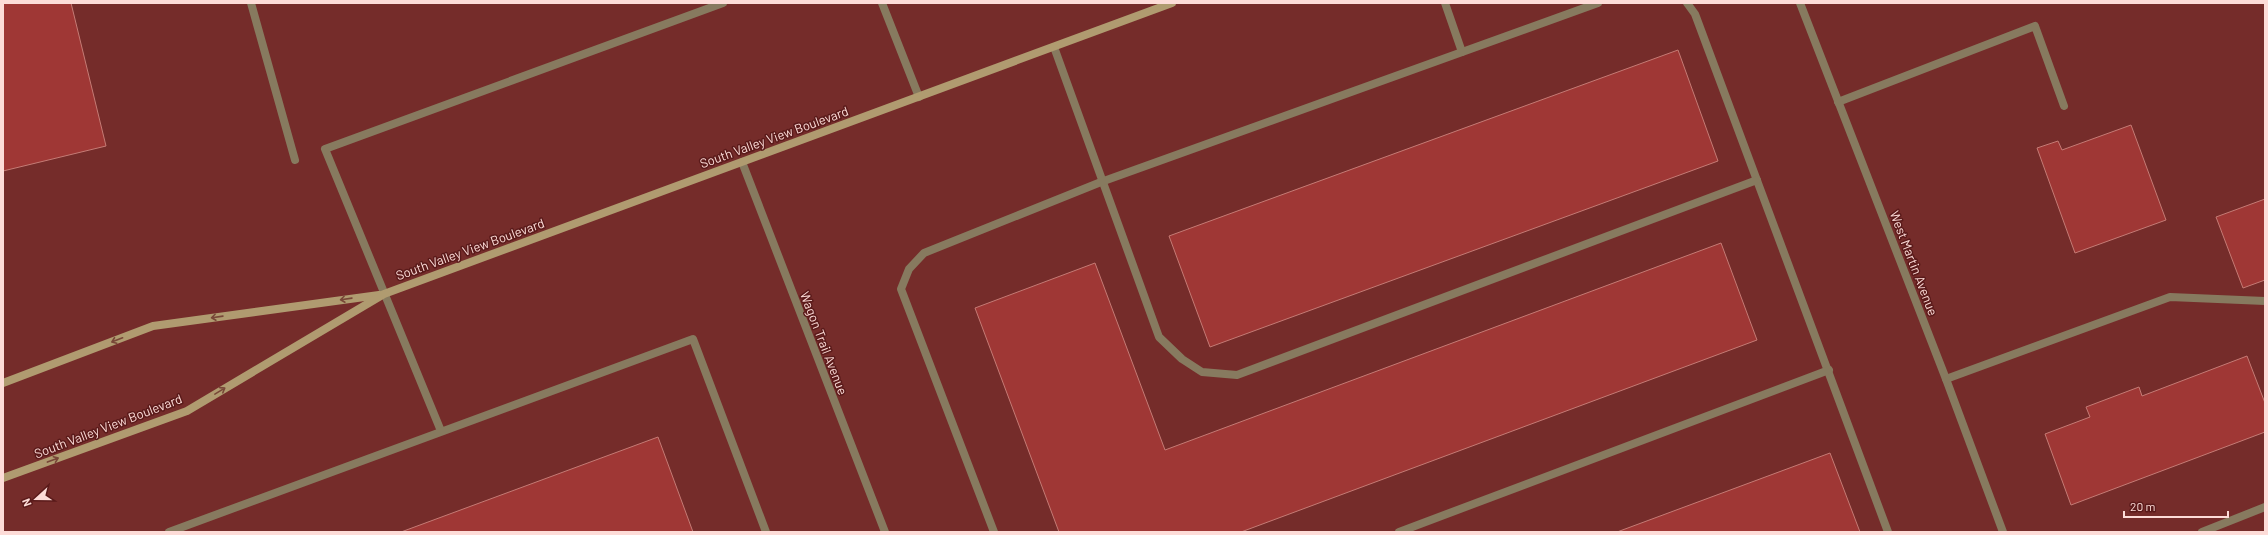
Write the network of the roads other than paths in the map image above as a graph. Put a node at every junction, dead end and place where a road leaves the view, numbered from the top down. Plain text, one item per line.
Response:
1 (251, 3) edge
2 (723, 3) edge
3 (882, 3) edge
4 (1172, 3) edge
5 (1445, 3) edge
6 (1598, 3) edge
7 (1687, 3) edge
8 (1800, 3) edge
9 (1054, 47) junction
10 (1462, 52) junction
11 (919, 97) junction
12 (1838, 102) junction
13 (2064, 106) dead end
14 (295, 160) dead end
15 (742, 162) junction
16 (1757, 180) junction
17 (1102, 182) junction
18 (384, 294) junction
19 (2265, 300) edge
20 (1829, 370) junction
21 (1946, 379) junction
22 (3, 383) edge
23 (441, 431) junction
24 (3, 478) edge
25 (2265, 507) edge
26 (169, 532) edge
27 (766, 532) edge
28 (885, 532) edge
29 (994, 532) edge
30 (1400, 532) edge
31 (1888, 532) edge
32 (2003, 532) edge
33 (2202, 532) edge

1 - 14 street
2 - 18 street
3 - 11 street
4 - 9 main road, South Valley View Boulevard
5 - 10 street
6 - 10 street
7 - 16 street
8 - 12 street, West Martin Avenue
9 - 11 main road, South Valley View Boulevard
9 - 17 street
10 - 17 street
11 - 15 main road, South Valley View Boulevard
12 - 13 street
12 - 21 street, West Martin Avenue
15 - 18 main road, South Valley View Boulevard
15 - 28 street, Wagon Trail Avenue
16 - 17 street
16 - 20 street
17 - 29 street
18 -> 22 main road, South Valley View Boulevard
18 - 23 street
24 -> 18 main road, South Valley View Boulevard
19 - 21 street
20 - 30 street
20 - 31 street
21 - 32 street, West Martin Avenue
23 - 26 street
23 - 27 street
25 - 33 street

